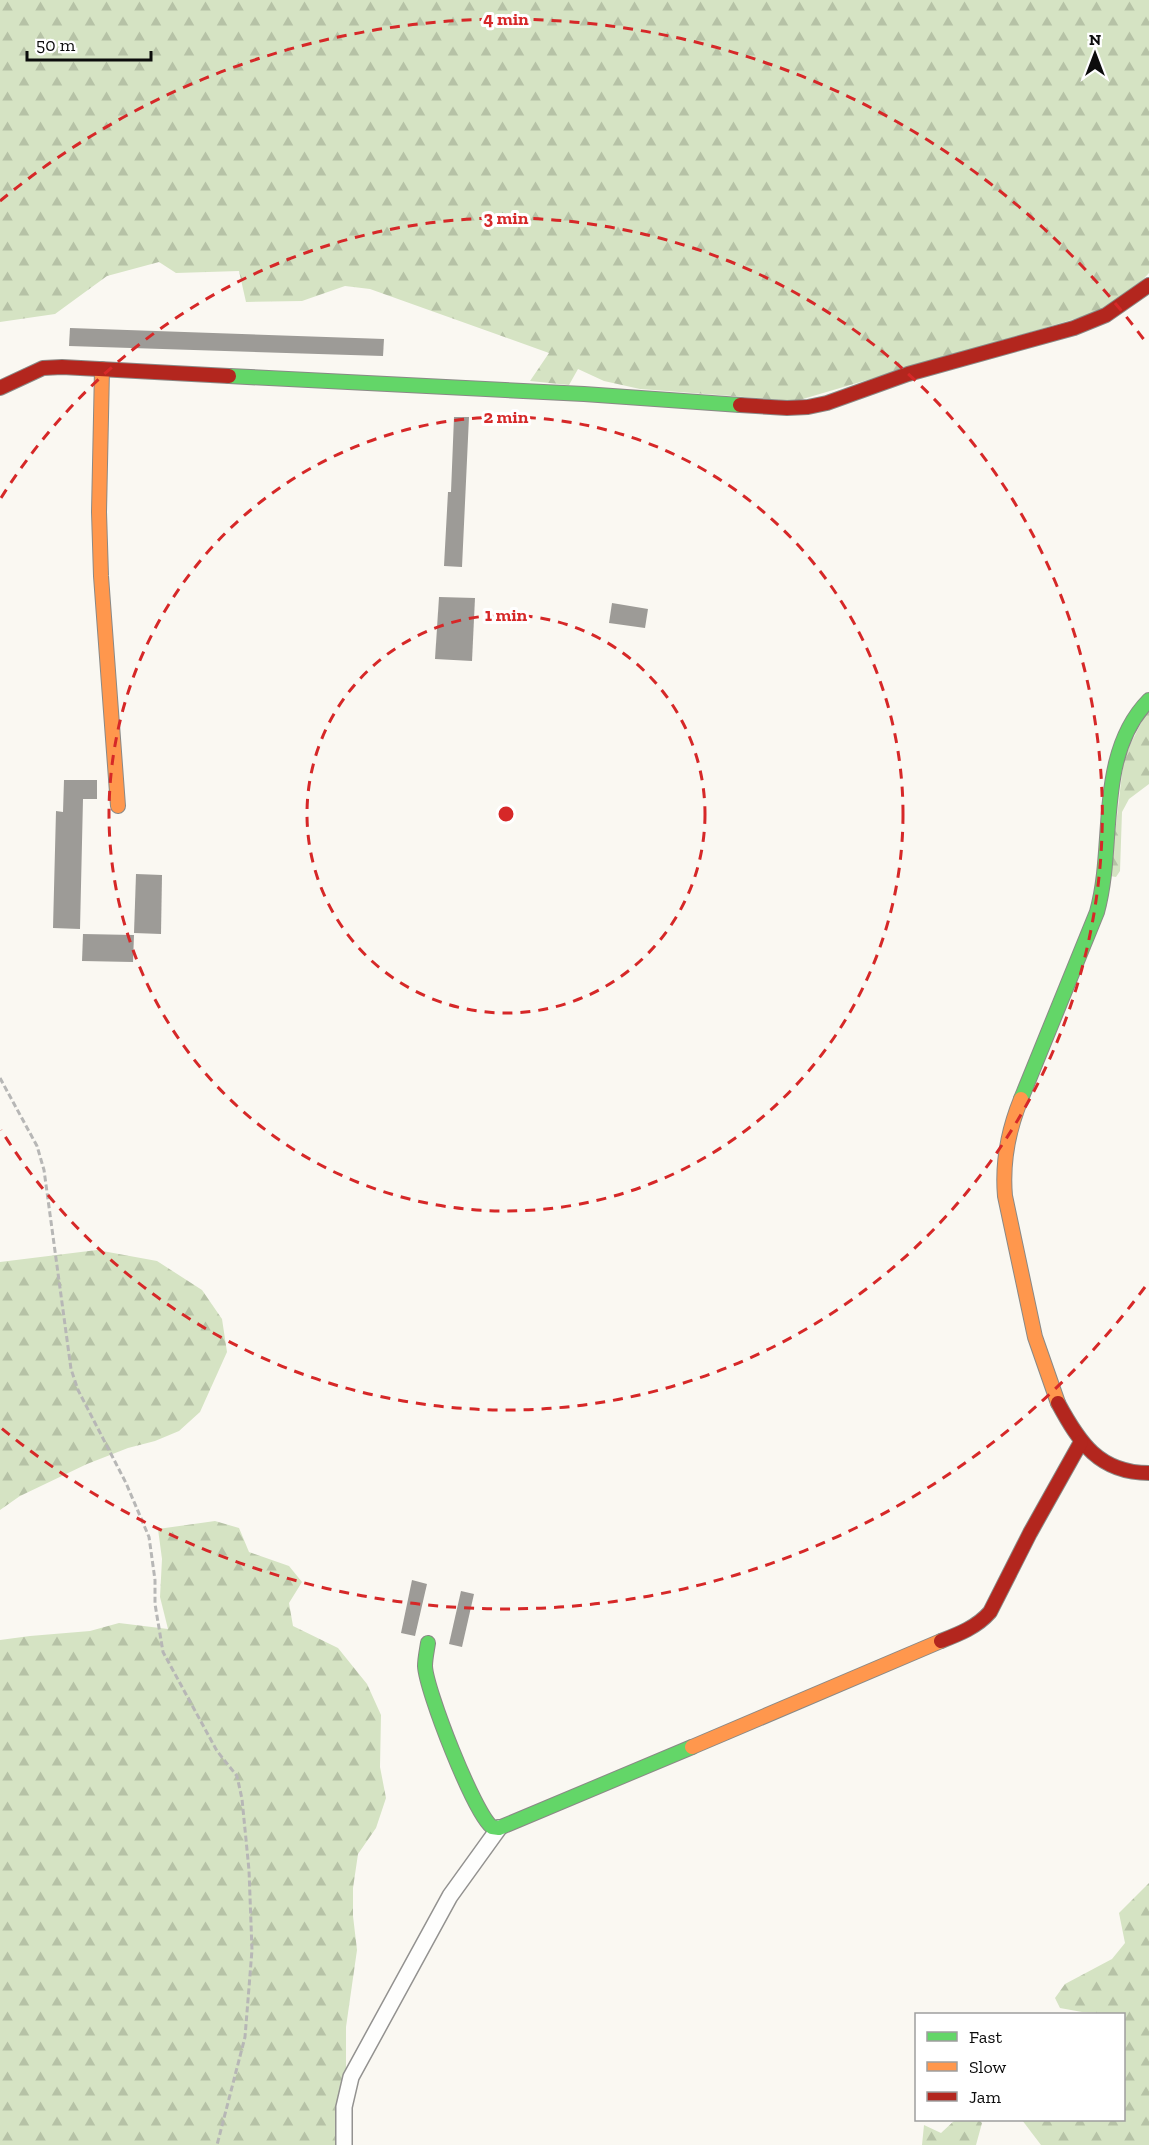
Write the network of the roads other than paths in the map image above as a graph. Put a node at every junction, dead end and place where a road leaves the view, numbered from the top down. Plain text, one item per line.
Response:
1 (1149, 285) edge
2 (102, 369) junction
3 (0, 388) edge
4 (1149, 700) edge
5 (118, 806) dead end
6 (1081, 1442) junction
7 (1149, 1473) edge
8 (428, 1643) dead end
9 (499, 1828) junction
10 (344, 2145) edge

1 - 2 street
2 - 3 street
2 - 5 street
4 - 6 street
6 - 7 street
6 - 9 street
8 - 9 street
9 - 10 street

